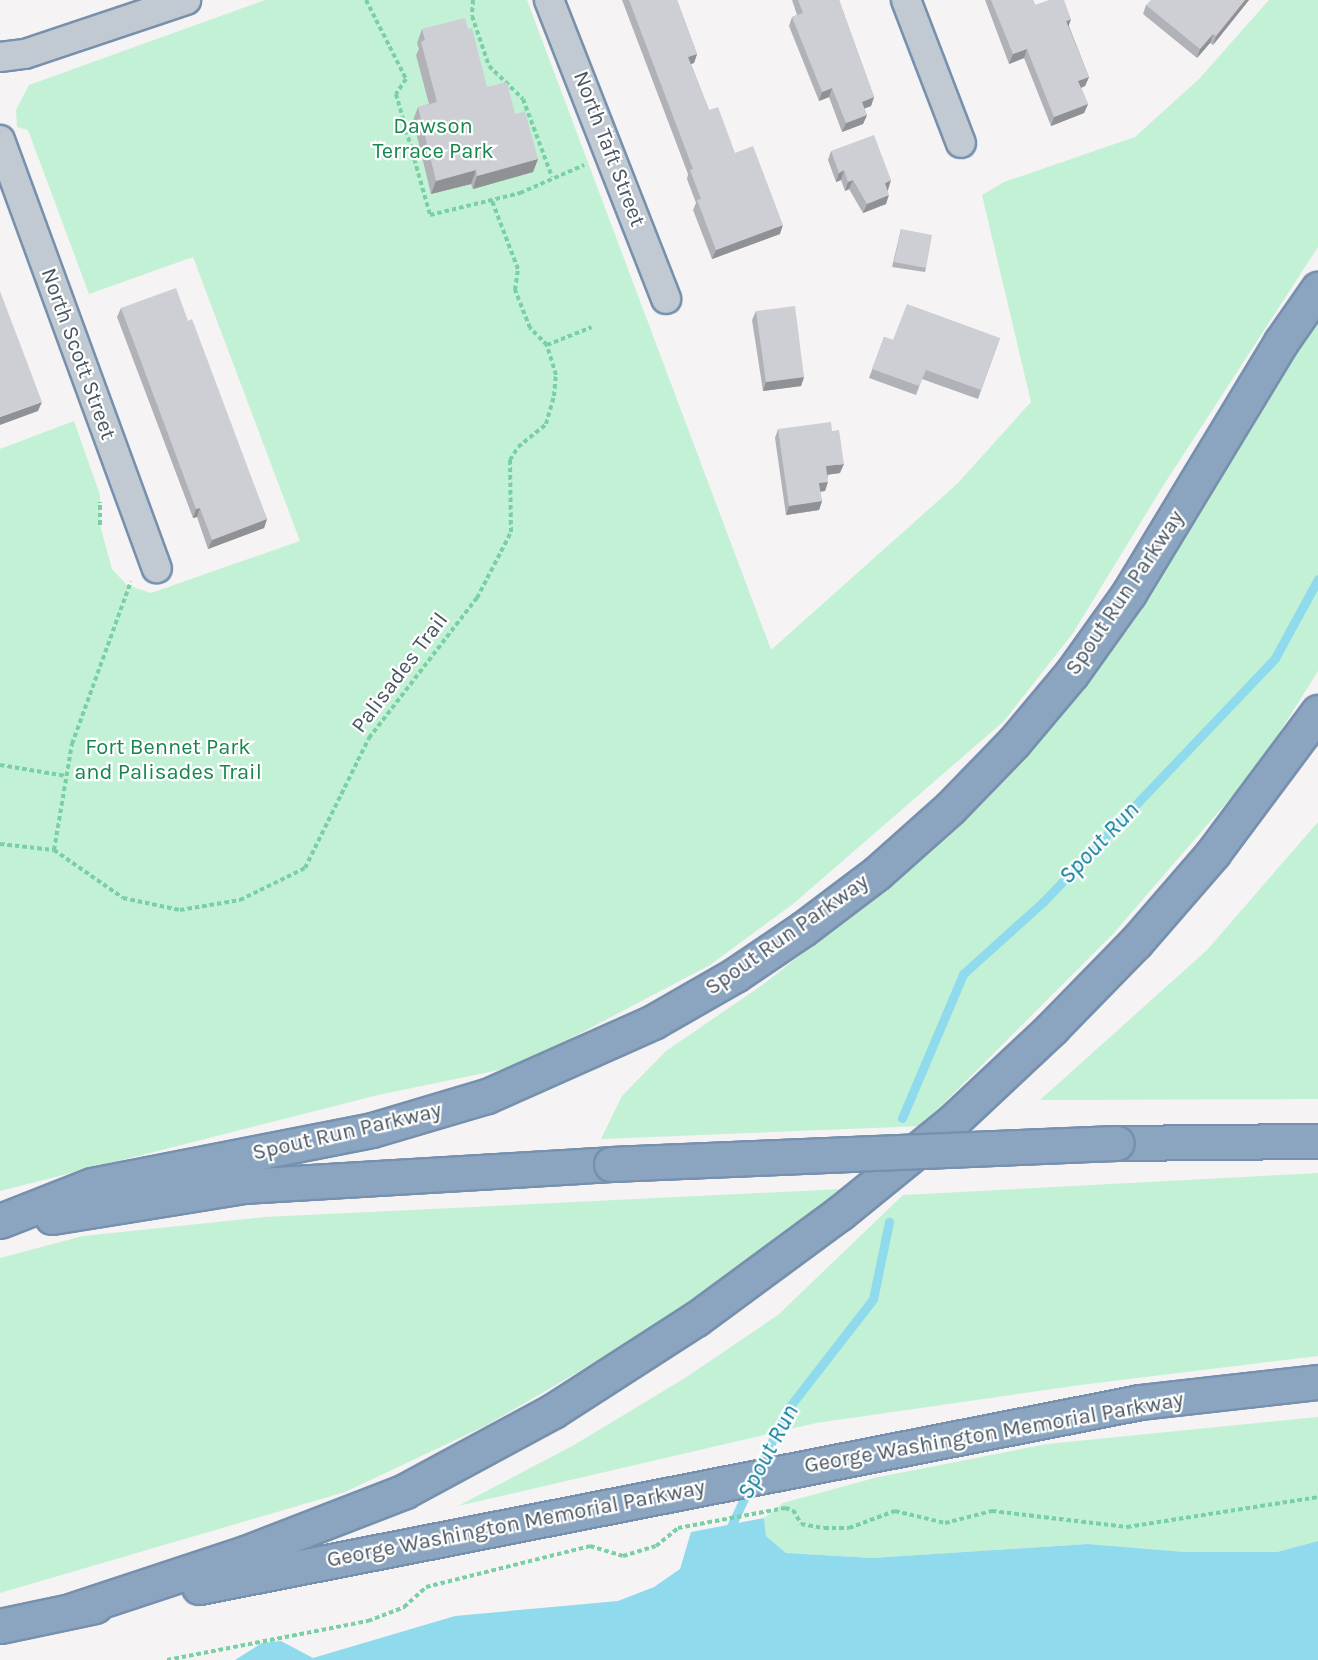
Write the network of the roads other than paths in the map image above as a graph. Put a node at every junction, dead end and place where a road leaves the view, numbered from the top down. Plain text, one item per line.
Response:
1 (186, 0) edge
2 (549, 0) edge
3 (906, 0) edge
4 (0, 57) edge
5 (0, 140) edge
6 (961, 143) dead end
7 (1318, 290) edge
8 (666, 299) dead end
9 (157, 568) road end
10 (1318, 712) edge
11 (1318, 1141) edge
12 (0, 1221) edge
13 (0, 1230) edge
14 (1318, 1382) edge
15 (73, 1610) junction
16 (0, 1626) edge

1 - 4 street
2 - 8 street, North Taft Street
3 - 6 street
5 - 9 street, North Scott Street
7 - 12 highway, Spout Run Parkway
10 - 15 highway
11 - 13 highway, bridge
14 - 15 highway, George Washington Memorial Parkway
15 - 16 highway, George Washington Memorial Parkway

